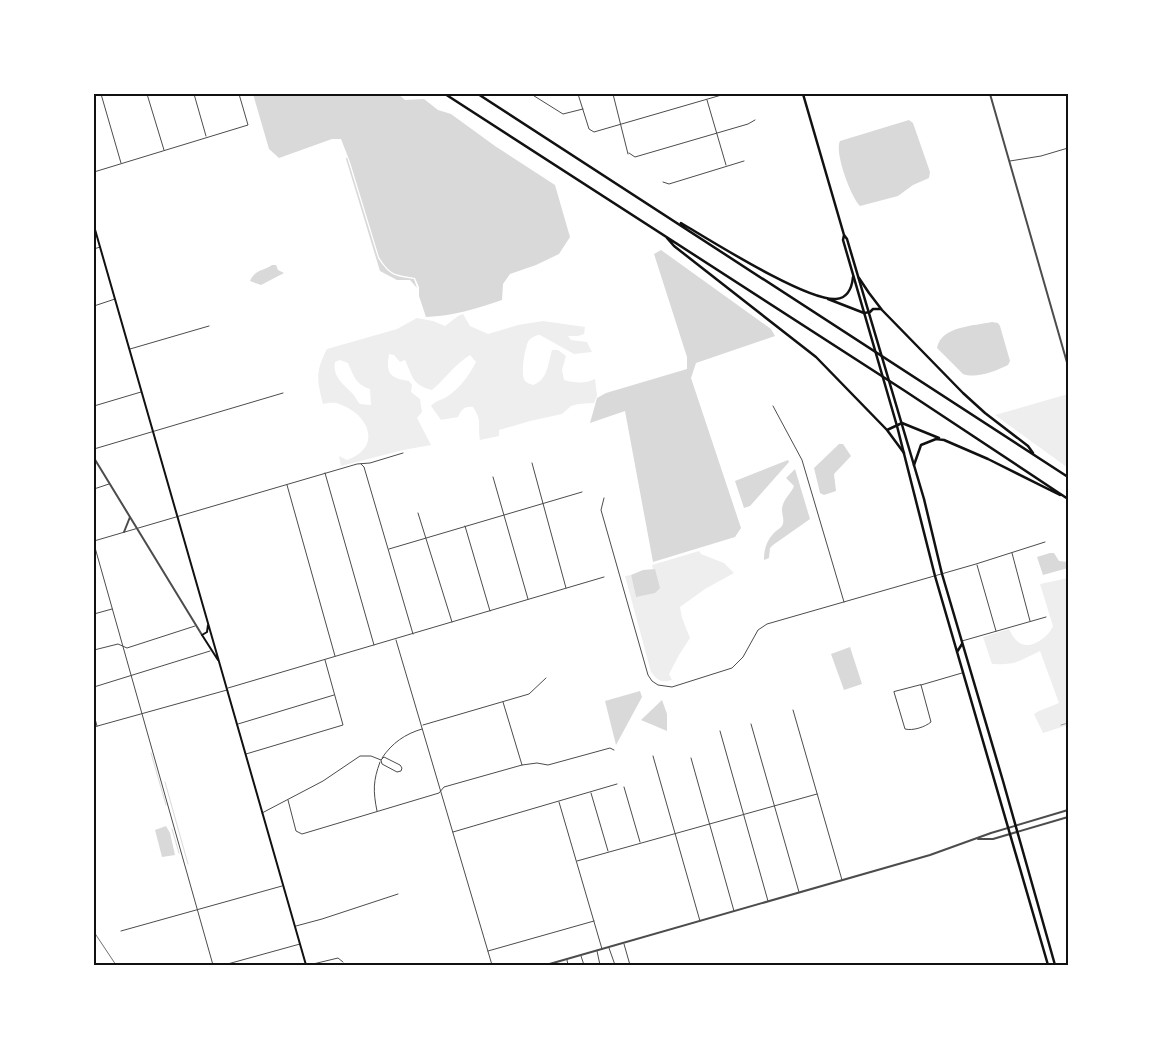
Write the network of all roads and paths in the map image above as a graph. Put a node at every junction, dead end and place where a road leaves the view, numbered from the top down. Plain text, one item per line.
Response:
1 (101, 94) edge
2 (148, 94) edge
3 (194, 94) edge
4 (239, 94) edge
5 (445, 94) edge
6 (478, 94) edge
7 (531, 94) edge
8 (578, 94) edge
9 (613, 94) edge
10 (725, 94) edge
11 (803, 94) edge
12 (990, 94) edge
13 (535, 95) edge
14 (707, 99) junction
15 (583, 109) junction
16 (755, 120) dead end
17 (622, 124) junction
18 (717, 133) junction
19 (206, 137) junction
20 (1068, 148) edge
21 (164, 150) junction
22 (744, 161) dead end
23 (1010, 161) junction
24 (121, 163) junction
25 (726, 166) junction
26 (94, 172) edge
27 (663, 182) dead end
28 (658, 210) junction
29 (94, 226) edge
30 (664, 235) junction
31 (844, 235) junction
32 (100, 247) junction
33 (94, 249) edge
34 (854, 277) junction
35 (860, 278) junction
36 (806, 291) junction
37 (115, 299) junction
38 (94, 306) edge
39 (882, 310) junction
40 (870, 312) junction
41 (864, 313) junction
42 (209, 326) dead end
43 (129, 350) junction
44 (1068, 366) edge
45 (141, 392) junction
46 (283, 393) dead end
47 (94, 406) edge
48 (773, 406) dead end
49 (902, 424) junction
50 (897, 426) junction
51 (887, 430) junction
52 (153, 432) junction
53 (944, 440) junction
54 (94, 449) edge
55 (402, 453) dead end
56 (904, 453) junction
57 (1034, 454) junction
58 (94, 458) edge
59 (532, 463) dead end
60 (360, 464) junction
61 (914, 464) junction
62 (325, 473) junction
63 (493, 477) dead end
64 (1068, 477) edge
65 (109, 484) junction
66 (286, 484) junction
67 (94, 489) edge
68 (582, 492) dead end
69 (604, 498) dead end
70 (1068, 499) edge
71 (542, 503) junction
72 (418, 513) dead end
73 (503, 514) junction
74 (177, 516) junction
75 (130, 517) junction
76 (465, 525) junction
77 (136, 528) junction
78 (124, 532) junction
79 (426, 538) junction
80 (94, 541) edge
81 (1045, 542) dead end
82 (94, 544) edge
83 (389, 549) junction
84 (1011, 553) junction
85 (976, 564) junction
86 (942, 574) junction
87 (935, 576) junction
88 (604, 577) dead end
89 (566, 588) junction
90 (528, 600) junction
91 (844, 603) junction
92 (112, 608) junction
93 (490, 611) junction
94 (94, 614) edge
95 (1046, 617) dead end
96 (1030, 621) junction
97 (208, 622) junction
98 (452, 622) junction
99 (197, 626) junction
100 (996, 632) junction
101 (413, 634) junction
102 (202, 635) junction
103 (396, 639) junction
104 (962, 642) junction
105 (214, 643) junction
106 (374, 645) junction
107 (123, 646) junction
108 (94, 650) edge
109 (212, 650) junction
110 (957, 652) junction
111 (335, 657) junction
112 (966, 658) junction
113 (325, 660) junction
114 (220, 665) junction
115 (963, 673) junction
116 (131, 676) junction
117 (546, 678) dead end
118 (920, 684) junction
119 (94, 687) edge
120 (227, 690) junction
121 (334, 695) junction
122 (503, 702) junction
123 (793, 710) dead end
124 (142, 713) junction
125 (94, 715) edge
126 (1068, 723) edge
127 (237, 724) junction
128 (751, 724) dead end
129 (422, 725) junction
130 (1061, 725) dead end
131 (97, 726) junction
132 (94, 727) edge
133 (423, 728) junction
134 (720, 731) dead end
135 (614, 750) dead end
136 (246, 754) junction
137 (654, 756) dead end
138 (691, 758) dead end
139 (381, 760) junction
140 (522, 765) junction
141 (617, 784) dead end
142 (624, 787) dead end
143 (441, 792) junction
144 (590, 792) junction
145 (817, 794) junction
146 (288, 800) junction
147 (559, 801) junction
148 (774, 806) junction
149 (1068, 810) edge
150 (377, 812) junction
151 (262, 814) junction
152 (743, 816) junction
153 (1068, 817) edge
154 (710, 825) junction
155 (1016, 825) junction
156 (1008, 828) junction
157 (453, 832) junction
158 (1018, 832) junction
159 (676, 834) junction
160 (1010, 834) junction
161 (975, 840) junction
162 (640, 843) junction
163 (608, 852) junction
164 (577, 861) junction
165 (842, 880) junction
166 (283, 886) junction
167 (799, 893) junction
168 (398, 894) dead end
169 (768, 902) junction
170 (197, 910) junction
171 (735, 911) junction
172 (594, 920) junction
173 (700, 921) junction
174 (295, 926) junction
175 (121, 931) dead end
176 (624, 943) junction
177 (300, 944) junction
178 (609, 947) junction
179 (602, 949) junction
180 (596, 951) junction
181 (488, 952) junction
182 (581, 955) junction
183 (566, 959) junction
184 (343, 962) dead end
185 (553, 964) edge
186 (213, 965) edge
187 (224, 965) edge
188 (307, 965) edge
189 (492, 965) edge
190 (546, 965) edge
191 (568, 965) edge
192 (584, 965) edge
193 (600, 965) edge
194 (614, 965) edge
195 (630, 965) edge
196 (1048, 965) edge
197 (1055, 965) edge

1 - 24 street
2 - 21 street
3 - 19 street
4 - 19 street
5 - 30 main road
6 - 28 main road
7 - 13 street
8 - 15 street
9 - 17 street
10 - 14 street
11 - 31 main road
12 - 23 street
13 - 15 street
14 - 17 street
14 - 18 street
15 - 17 street
16 - 18 street
17 - 18 street
18 - 25 street
19 - 21 street
20 - 23 street
21 - 24 street
22 - 25 street
23 - 44 street
24 - 26 street
25 - 27 street
28 - 36 main road
28 - 57 main road
29 - 32 main road
30 - 51 main road
30 - 70 main road
31 - 34 main road
31 - 35 main road
32 - 33 street
32 - 37 main road
34 - 36 main road
34 - 41 main road
35 - 39 main road
35 - 40 main road
36 - 41 main road
37 - 38 street
37 - 43 main road
39 - 40 main road
39 - 57 main road
40 - 41 main road
40 - 49 main road
41 - 50 main road
42 - 43 street
43 - 45 main road
45 - 47 street
45 - 52 main road
46 - 52 street
48 - 91 street
49 - 50 main road
49 - 53 main road
49 - 61 main road
50 - 51 main road
50 - 56 main road
51 - 56 main road
52 - 54 street
52 - 74 main road
53 - 61 main road
53 - 70 main road
55 - 60 street
56 - 87 main road
57 - 64 main road
58 - 65 street
59 - 71 street
60 - 62 street
60 - 83 street
61 - 86 main road
62 - 66 street
62 - 106 street
63 - 73 street
65 - 67 street
65 - 75 street
66 - 74 street
66 - 111 street
68 - 71 street
69 - 91 street
71 - 73 street
71 - 89 street
72 - 79 street
73 - 76 street
73 - 90 street
74 - 77 street
74 - 97 main road
75 - 77 street
75 - 78 street
76 - 79 street
76 - 93 street
77 - 78 street
77 - 99 street
78 - 80 street
79 - 83 street
79 - 98 street
81 - 84 street
82 - 92 street
83 - 101 street
84 - 85 street
84 - 96 street
85 - 86 street
85 - 100 street
86 - 87 street
86 - 104 main road
87 - 91 street
87 - 110 main road
88 - 89 street
89 - 90 street
90 - 93 street
92 - 94 street
92 - 107 street
93 - 98 street
95 - 96 street
96 - 100 street
97 - 102 main road
97 - 105 main road
98 - 101 street
99 - 102 street
99 - 107 street
100 - 104 street
101 - 103 street
102 - 109 main road
103 - 106 street
103 - 129 street
104 - 110 main road
104 - 112 main road
105 - 109 main road
105 - 114 main road
106 - 111 street
107 - 108 street
107 - 116 street
109 - 114 main road
109 - 116 street
110 - 112 main road
110 - 115 main road
111 - 113 street
112 - 155 main road
113 - 120 street
113 - 121 street
114 - 120 main road
115 - 118 street
115 - 156 main road
116 - 119 street
116 - 124 street
117 - 122 street
118 - 118 street
120 - 124 street
120 - 127 main road
121 - 127 street
121 - 136 street
122 - 129 street
122 - 140 street
123 - 145 street
124 - 131 street
124 - 170 street
125 - 131 street
126 - 130 lane
127 - 136 main road
128 - 148 street
129 - 133 street
131 - 132 street
133 - 139 street
133 - 143 street
134 - 152 street
135 - 140 street
136 - 151 main road
137 - 159 street
138 - 154 street
139 - 139 street
139 - 146 street
139 - 150 street
140 - 143 street
141 - 144 street
142 - 162 street
143 - 150 street
143 - 157 street
144 - 147 street
144 - 163 street
145 - 148 street
145 - 165 street
146 - 150 street
146 - 151 street
147 - 157 street
147 - 164 street
148 - 152 street
148 - 167 street
149 - 155 street
151 - 166 main road
152 - 154 street
152 - 169 street
153 - 158 street
154 - 159 street
154 - 171 street
155 - 156 street
155 - 158 main road
156 - 160 main road
156 - 161 street
157 - 181 street
158 - 160 street
158 - 197 main road
159 - 162 street
159 - 173 street
160 - 161 street
160 - 196 main road
161 - 165 street
162 - 163 street
163 - 164 street
164 - 172 street
165 - 167 street
166 - 170 street
166 - 174 main road
167 - 169 street
168 - 174 street
169 - 171 street
170 - 175 street
170 - 186 street
171 - 173 street
172 - 179 street
172 - 181 street
173 - 176 street
174 - 177 main road
176 - 178 street
176 - 195 street
177 - 187 street
177 - 188 main road
178 - 179 street
178 - 194 street
179 - 180 street
180 - 182 street
180 - 193 street
181 - 189 street
182 - 183 street
182 - 192 street
183 - 185 street
183 - 191 street
184 - 188 street
185 - 190 street

